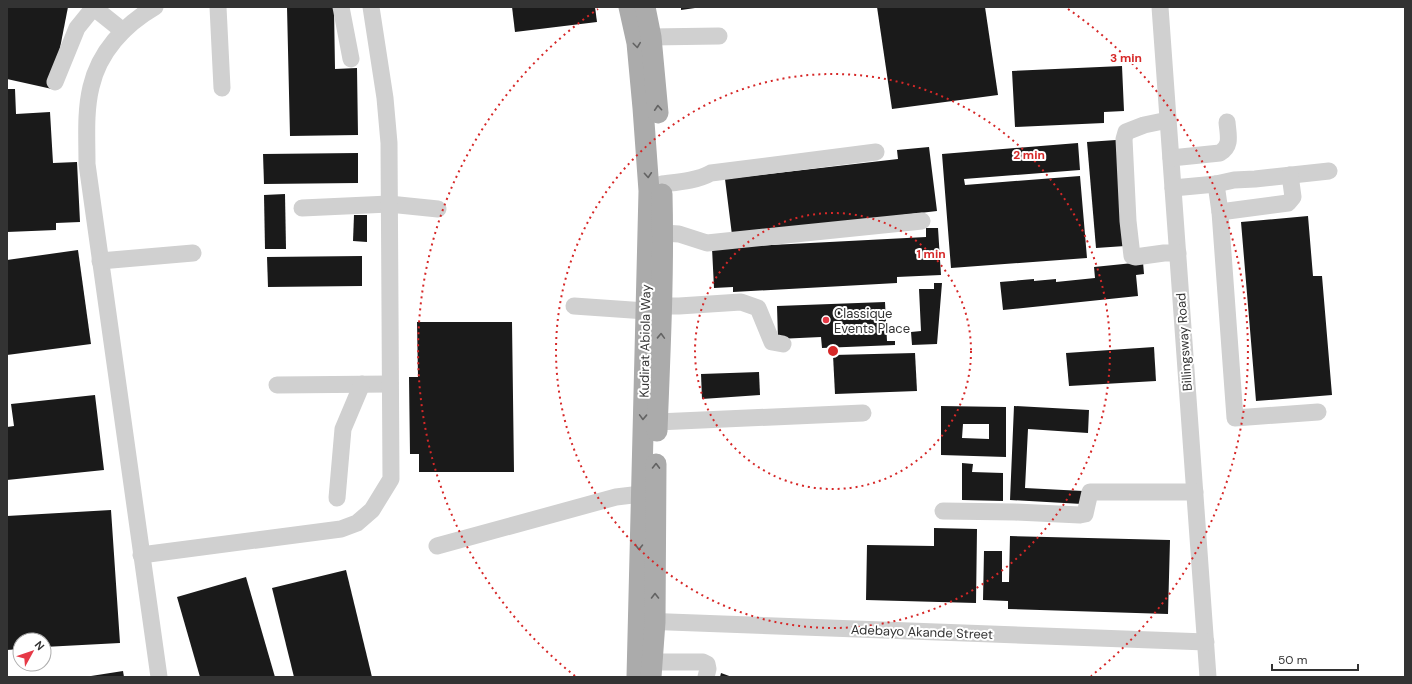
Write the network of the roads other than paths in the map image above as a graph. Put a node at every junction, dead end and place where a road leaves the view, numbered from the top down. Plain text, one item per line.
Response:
1 (94, 7) edge
2 (155, 7) edge
3 (218, 7) edge
4 (341, 7) edge
5 (371, 7) edge
6 (630, 7) edge
7 (645, 7) edge
8 (1160, 7) edge
9 (123, 31) junction
10 (718, 36) dead end
11 (651, 37) junction
12 (351, 59) dead end
13 (55, 82) dead end
14 (222, 88) dead end
15 (1168, 120) junction
16 (1227, 122) dead end
17 (876, 152) dead end
18 (1171, 158) junction
19 (1329, 171) dead end
20 (1290, 175) junction
21 (662, 184) junction
22 (1216, 184) junction
23 (1173, 188) junction
24 (390, 204) junction
25 (302, 208) dead end
26 (438, 209) dead end
27 (1220, 212) junction
28 (922, 221) dead end
29 (663, 233) junction
30 (1178, 252) junction
31 (194, 253) dead end
32 (100, 261) junction
33 (574, 306) dead end
34 (654, 309) junction
35 (783, 344) dead end
36 (277, 384) dead end
37 (362, 384) junction
38 (390, 384) junction
39 (1318, 412) dead end
40 (863, 413) dead end
41 (658, 422) junction
42 (1194, 492) junction
43 (641, 494) junction
44 (338, 498) dead end
45 (943, 511) dead end
46 (437, 546) dead end
47 (141, 555) junction
48 (646, 621) junction
49 (1206, 642) junction
50 (652, 669) edge
51 (159, 677) edge
52 (637, 677) edge
53 (706, 677) edge
54 (1208, 677) edge

1 - 9 street
1 - 13 street
2 - 9 street
3 - 14 street
4 - 12 street
5 - 24 street
6 -> 34 main road, Kudirat Abiola Way
7 - 11 main road, Kudirat Abiola Way
8 - 15 street, Billingsway Road
9 - 32 street
10 - 11 street
21 -> 11 main road, Kudirat Abiola Way
15 - 18 street, Billingsway Road
15 - 30 street
16 - 18 street
17 - 21 street
18 - 23 street, Billingsway Road
19 - 20 street
20 - 22 street
20 - 27 street
21 - 29 main road, Kudirat Abiola Way
22 - 23 street
22 - 27 street
23 - 30 street, Billingsway Road
24 - 25 street
24 - 26 street
24 - 38 street
27 - 39 street
28 - 29 street
29 - 34 main road, Kudirat Abiola Way
30 - 42 street, Billingsway Road
31 - 32 street
32 - 47 street
33 - 34 street
34 - 35 street
41 -> 34 main road, Kudirat Abiola Way
34 -> 43 main road, Kudirat Abiola Way
36 - 37 street
37 - 38 street
37 - 44 street
38 - 47 street
40 - 41 street
48 -> 41 main road, Kudirat Abiola Way
42 - 45 street
42 - 49 street, Billingsway Road
43 - 46 street
43 -> 48 main road, Kudirat Abiola Way
47 - 51 street
48 - 49 street, Adebayo Akande Street
48 - 50 main road, Kudirat Abiola Way
48 - 52 main road, Kudirat Abiola Way
49 - 54 street, Billingsway Road
50 - 53 street

